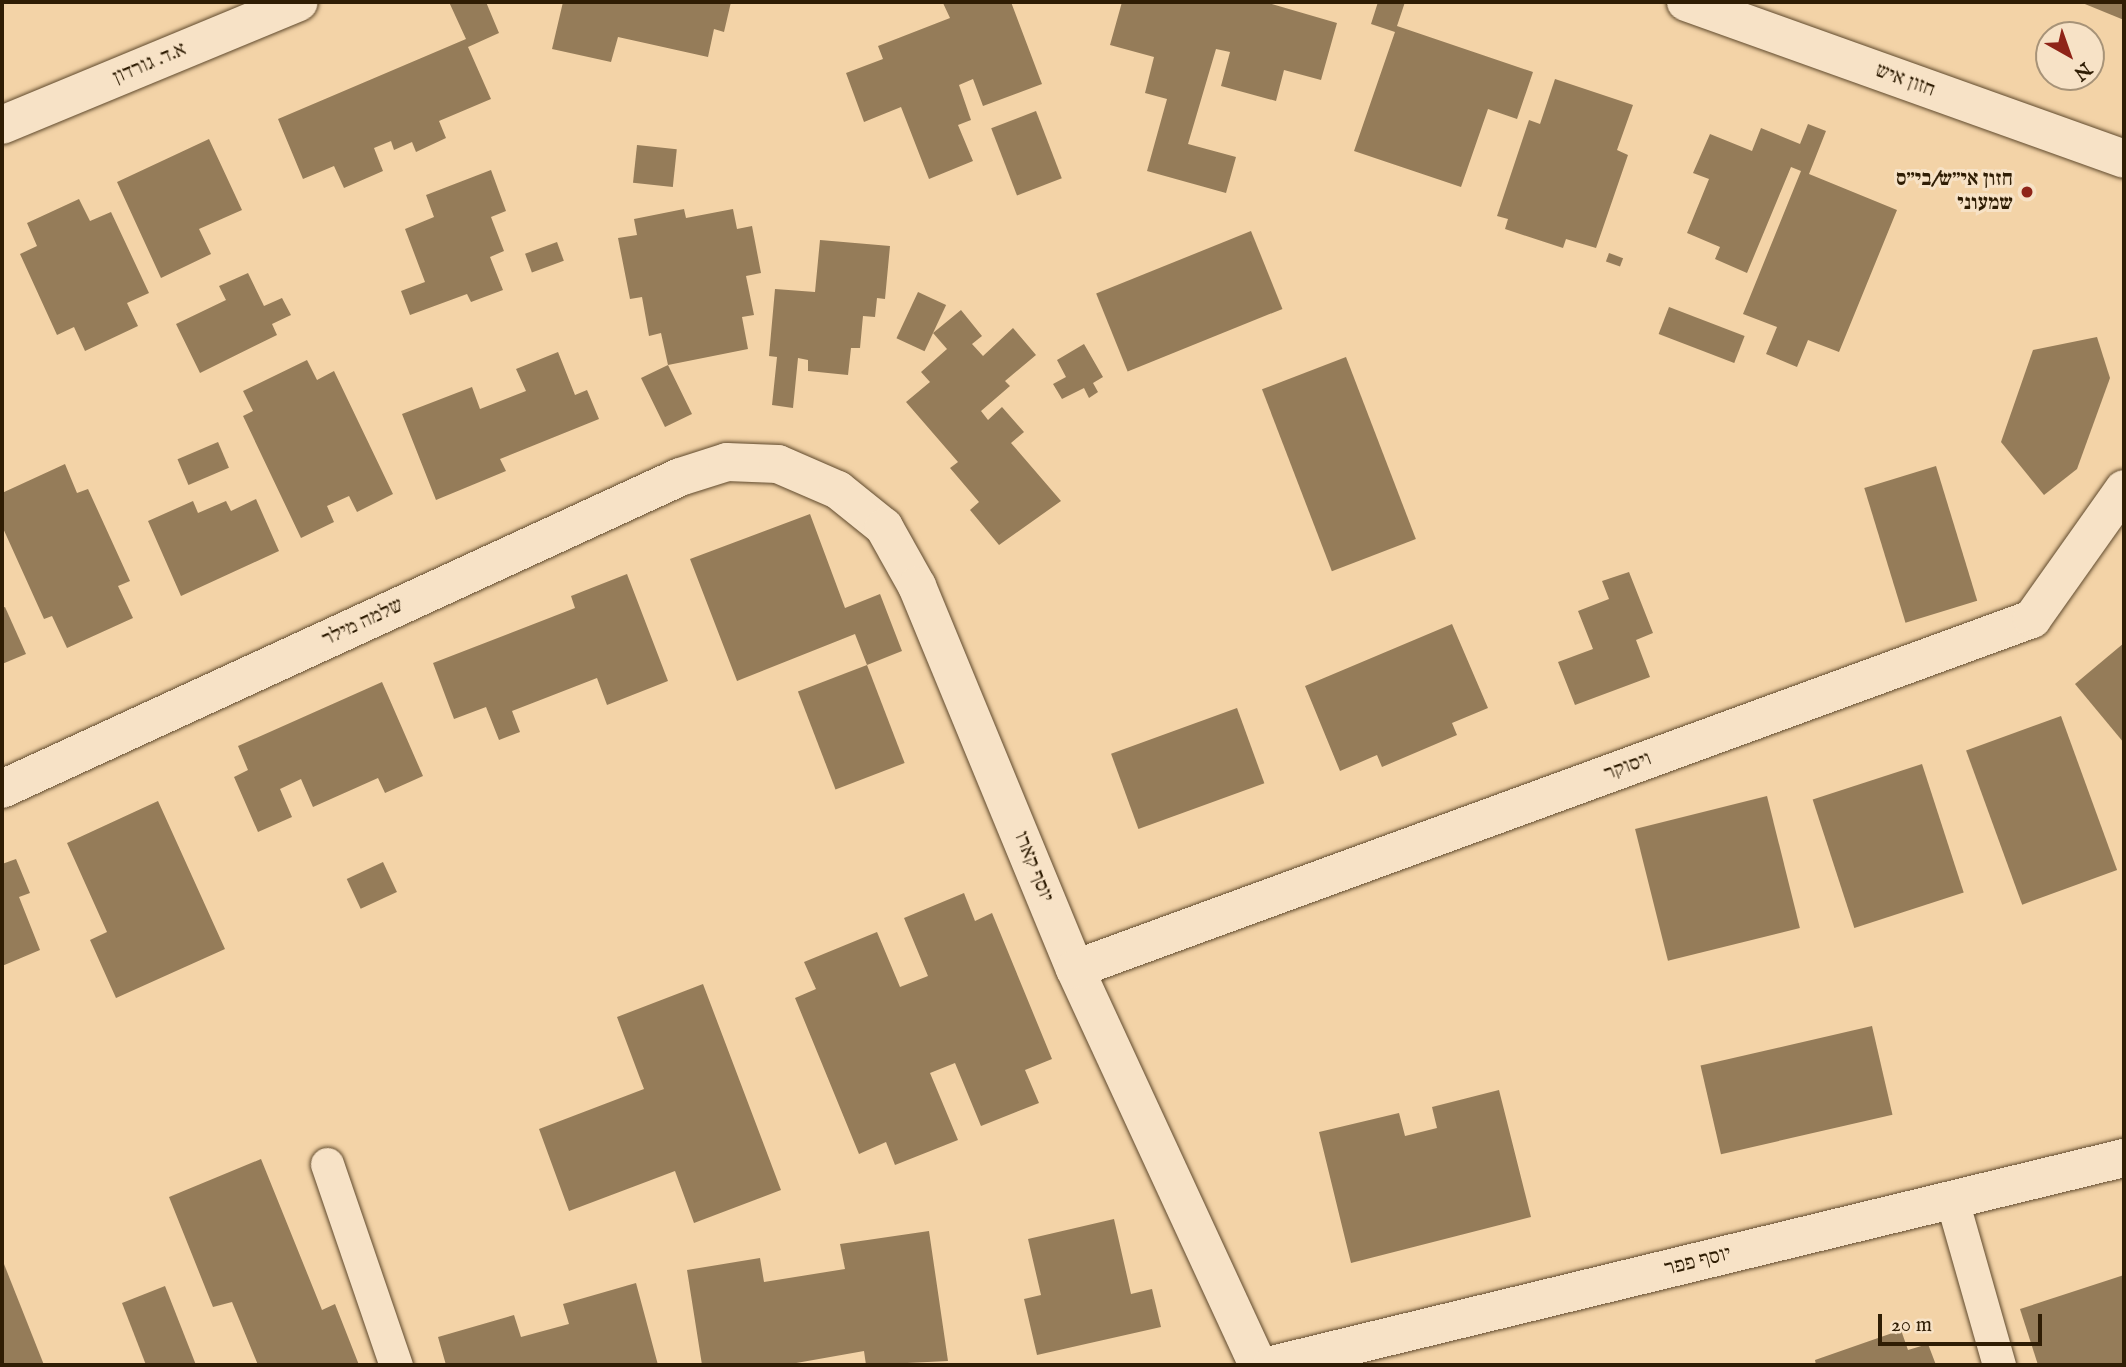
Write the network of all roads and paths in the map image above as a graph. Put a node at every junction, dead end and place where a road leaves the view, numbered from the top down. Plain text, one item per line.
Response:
1 (299, 2) edge
2 (1686, 2) edge
3 (2, 125) edge
4 (2124, 159) edge
5 (727, 462) joint
6 (2124, 489) edge
7 (2, 789) edge
8 (1075, 970) junction
9 (2124, 1158) edge
10 (327, 1164) dead end
11 (1952, 1200) junction
12 (396, 1365) edge
13 (1258, 1365) edge
14 (1272, 1365) edge
15 (1999, 1365) edge

1 - 3 street, א.ד. גורדון
2 - 4 street, חזון איש
5 - 7 street, שלמה מילר
5 - 8 street, יוסף קארו
6 - 8 street, ויסוקר
8 - 13 street, יוסף קארו
9 - 11 street, יוסף פפר
10 - 12 lane
11 - 14 street, יוסף פפר
11 - 15 lane

